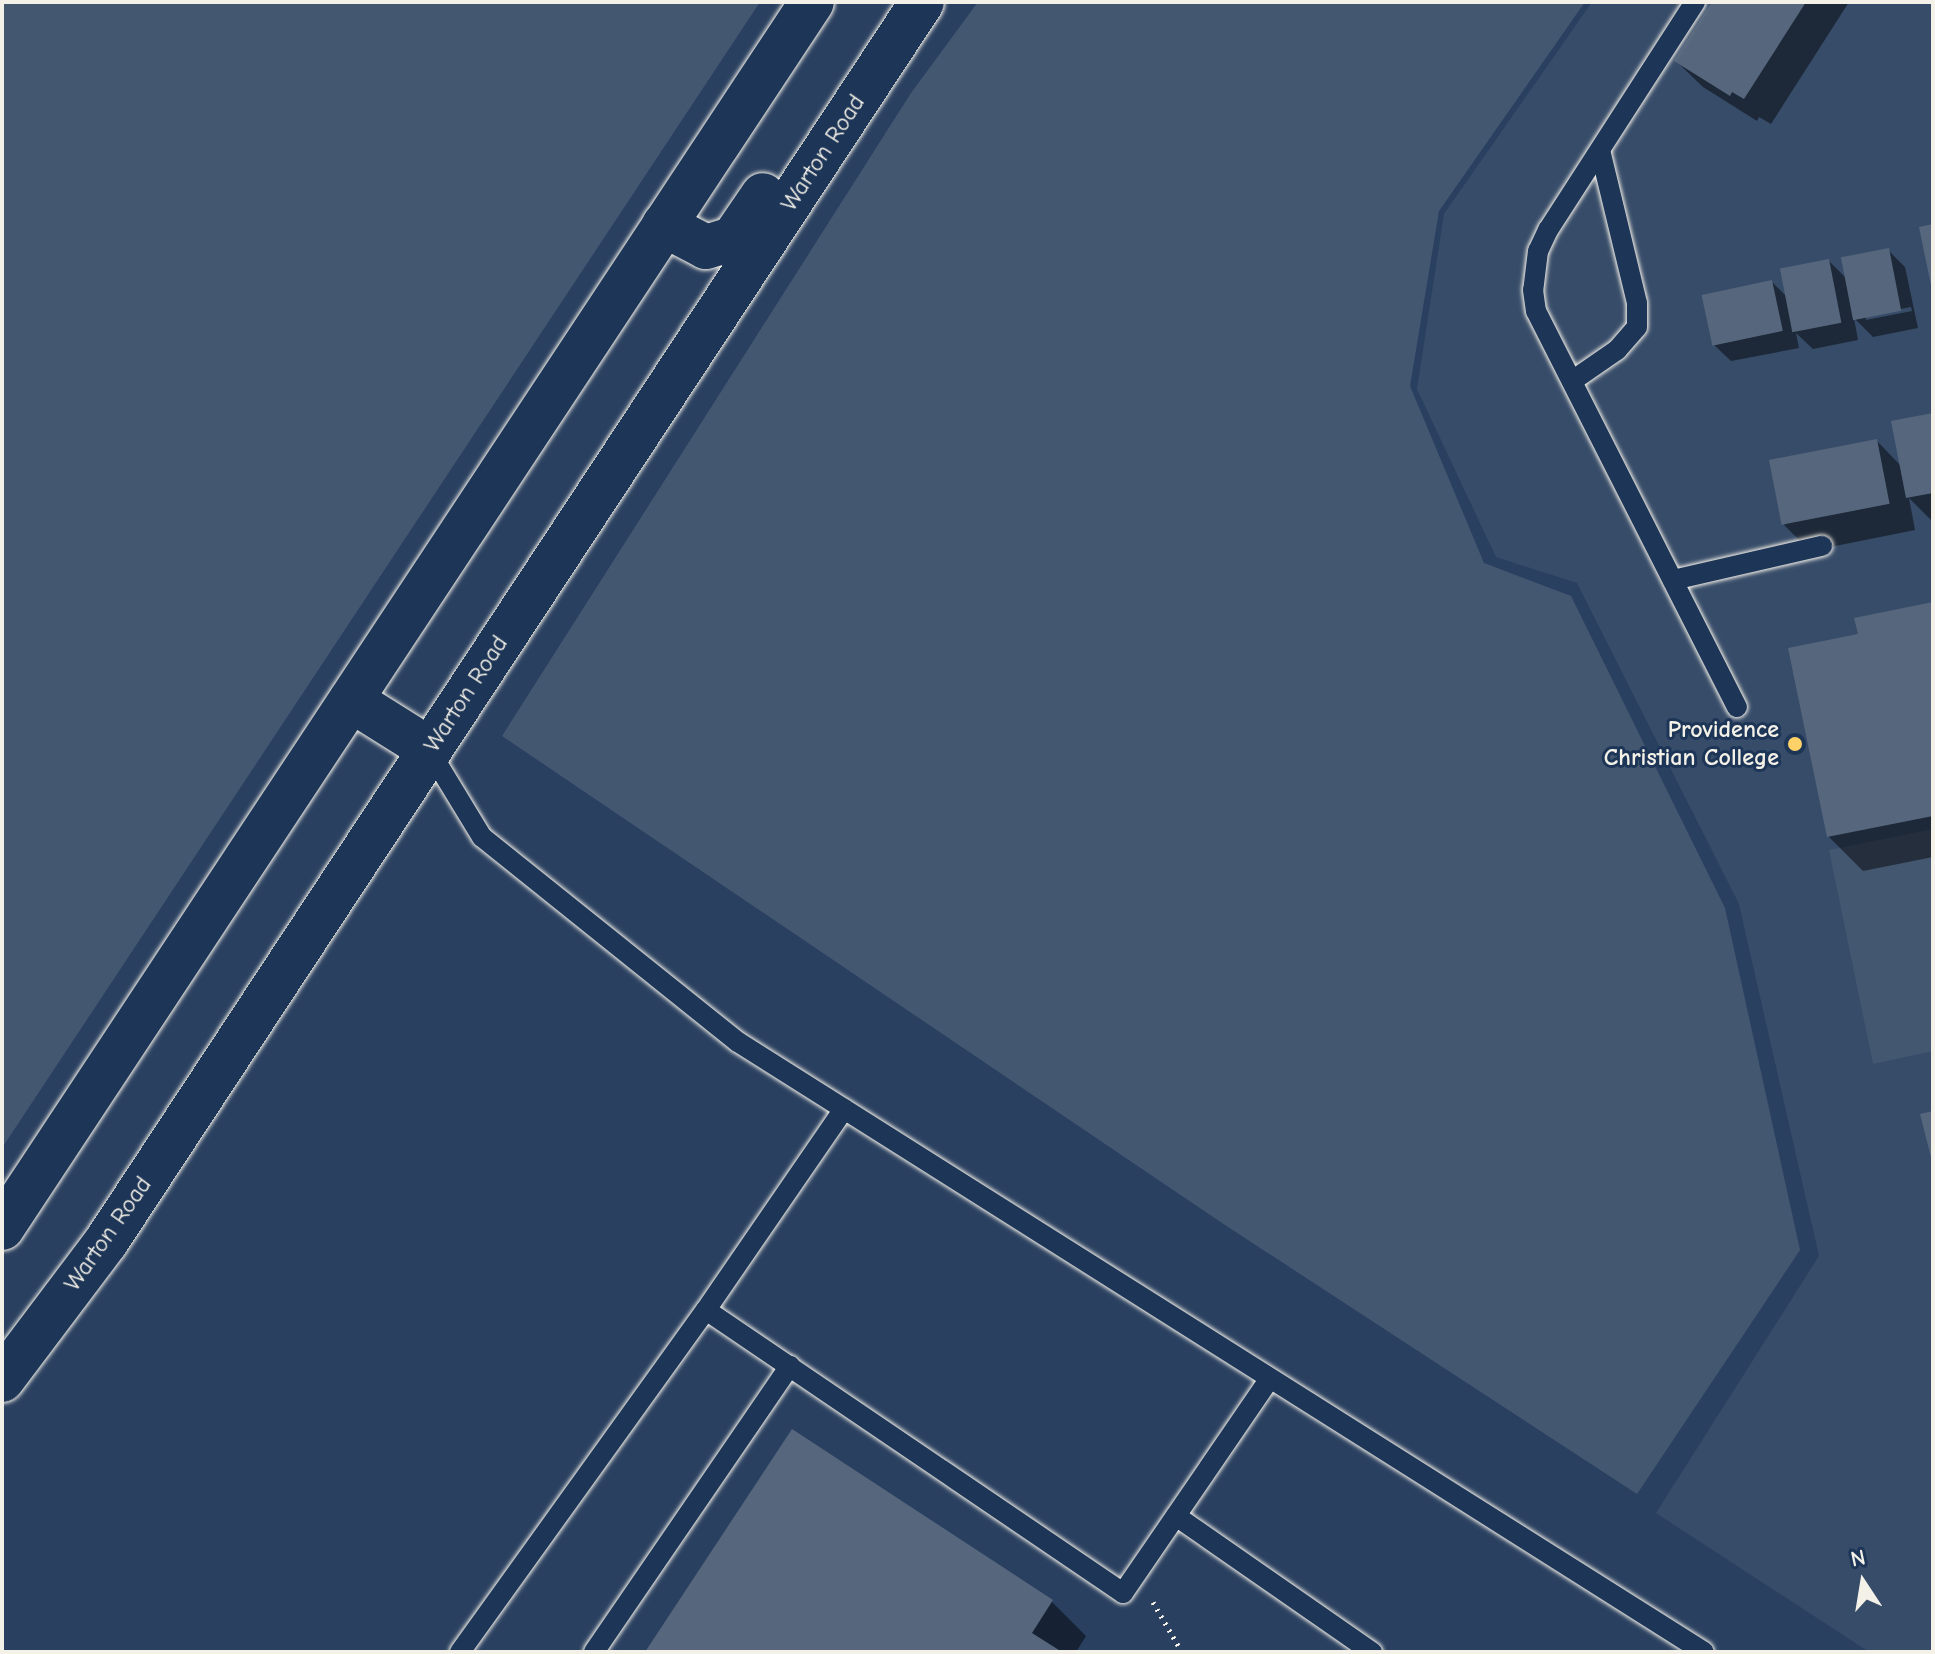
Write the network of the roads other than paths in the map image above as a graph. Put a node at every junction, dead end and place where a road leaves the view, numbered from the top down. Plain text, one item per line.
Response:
1 (812, 2) edge
2 (916, 2) edge
3 (922, 2) edge
4 (1695, 2) edge
5 (1600, 150) junction
6 (664, 225) junction
7 (1572, 381) junction
8 (1822, 546) dead end
9 (1673, 580) junction
10 (351, 700) junction
11 (1737, 707) dead end
12 (429, 749) junction
13 (844, 1109) junction
14 (2, 1228) edge
15 (706, 1310) junction
16 (790, 1366) junction
17 (1270, 1378) junction
18 (2, 1380) edge
19 (1176, 1516) junction
20 (460, 1652) edge
21 (594, 1652) edge
22 (1372, 1652) edge
23 (1704, 1652) edge

1 - 6 main road
2 - 6 main road
3 - 12 main road, Warton Road
4 - 5 lane
5 - 7 lane
5 - 7 lane
6 - 10 main road
7 - 9 lane
8 - 9 lane
9 - 11 lane
10 - 12 main road
10 - 14 main road
12 - 13 lane
12 - 18 main road, Warton Road
13 - 15 lane
13 - 17 lane
15 - 16 lane
15 - 20 lane
16 - 19 lane
16 - 21 lane
17 - 19 lane
17 - 23 lane
19 - 22 lane

